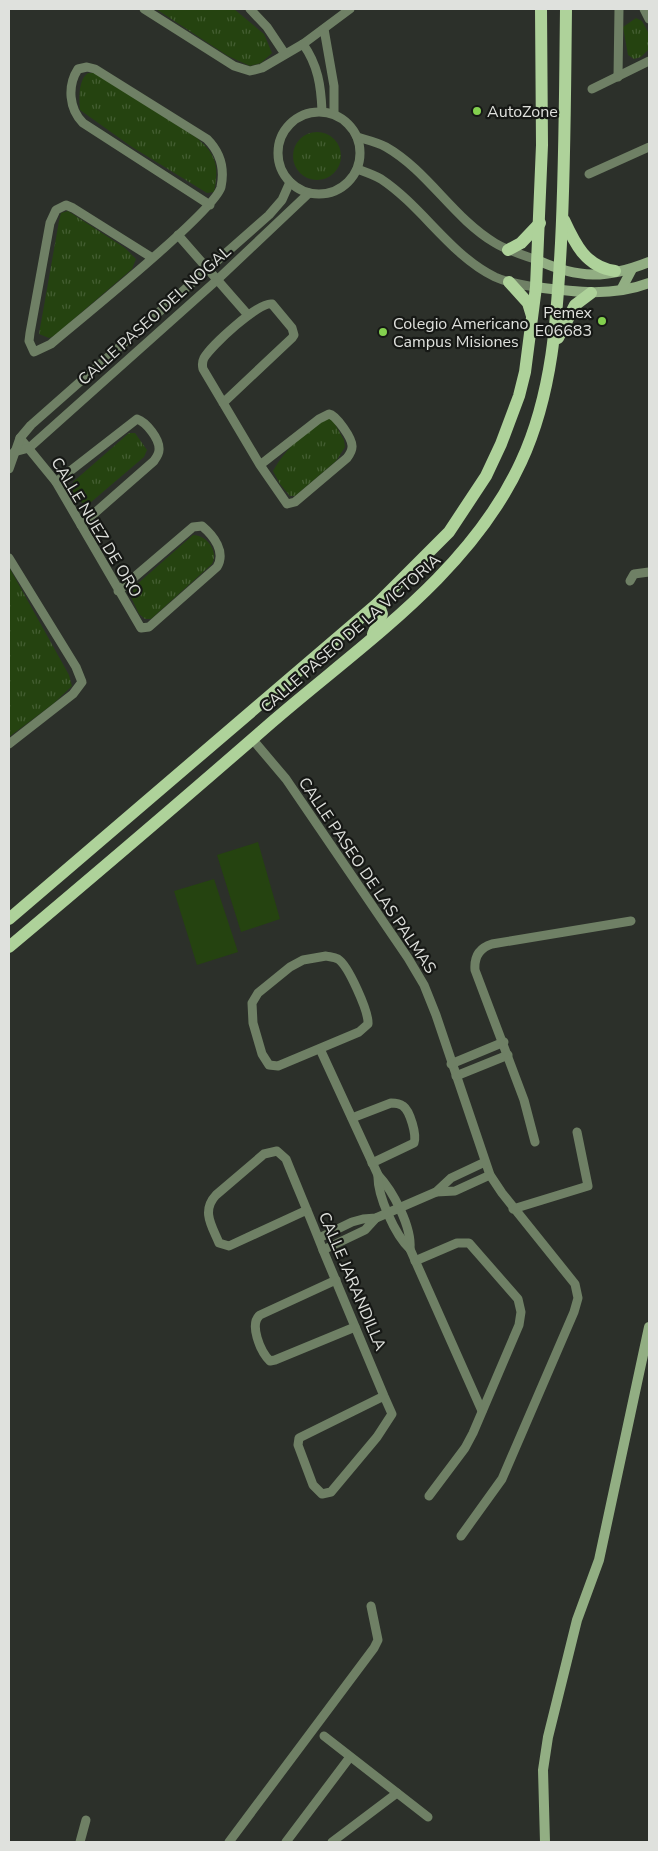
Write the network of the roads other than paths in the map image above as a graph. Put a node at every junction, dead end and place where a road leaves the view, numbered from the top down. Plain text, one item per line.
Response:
1 (144, 9) edge
2 (250, 9) edge
3 (541, 9) edge
4 (566, 9) edge
5 (619, 9) edge
6 (644, 9) edge
7 (346, 10) edge
8 (649, 19) edge
9 (324, 29) junction
10 (303, 44) junction
11 (285, 54) junction
12 (649, 61) edge
13 (618, 77) junction
14 (592, 89) dead end
15 (322, 111) junction
16 (334, 114) junction
17 (357, 137) junction
18 (649, 147) edge
19 (357, 169) junction
20 (589, 174) dead end
21 (290, 182) junction
22 (310, 193) junction
23 (210, 204) junction
24 (562, 215) junction
25 (540, 223) junction
26 (178, 235) junction
27 (508, 250) junction
28 (151, 258) junction
29 (537, 260) junction
30 (649, 262) edge
31 (207, 268) junction
32 (632, 269) junction
33 (559, 270) junction
34 (615, 271) junction
35 (217, 280) junction
36 (508, 282) junction
37 (649, 283) edge
38 (536, 287) junction
39 (558, 290) junction
40 (621, 290) junction
41 (591, 293) junction
42 (248, 315) junction
43 (532, 318) junction
44 (554, 347) junction
45 (223, 403) junction
46 (20, 438) junction
47 (29, 448) junction
48 (14, 452) junction
49 (260, 465) junction
50 (9, 469) edge
51 (56, 482) junction
52 (81, 525) junction
53 (9, 558) edge
54 (649, 572) edge
55 (630, 581) dead end
56 (118, 591) junction
57 (378, 603) junction
58 (366, 644) junction
59 (253, 740) junction
60 (9, 744) edge
61 (9, 919) edge
62 (631, 921) dead end
63 (9, 947) edge
64 (504, 1042) junction
65 (320, 1049) junction
66 (508, 1055) junction
67 (451, 1064) junction
68 (456, 1076) junction
69 (352, 1118) junction
70 (577, 1132) dead end
71 (535, 1142) dead end
72 (484, 1162) junction
73 (372, 1163) junction
74 (490, 1175) junction
75 (378, 1176) junction
76 (436, 1192) junction
77 (398, 1208) junction
78 (514, 1208) junction
79 (307, 1210) junction
80 (388, 1213) junction
81 (376, 1218) junction
82 (319, 1238) junction
83 (410, 1249) junction
84 (323, 1250) junction
85 (415, 1261) junction
86 (336, 1280) junction
87 (355, 1327) junction
88 (649, 1327) edge
89 (384, 1396) junction
90 (482, 1411) junction
91 (429, 1496) dead end
92 (461, 1536) dead end
93 (371, 1606) dead end
94 (324, 1736) dead end
95 (350, 1757) junction
96 (397, 1793) junction
97 (428, 1817) dead end
98 (86, 1820) dead end
99 (80, 1842) edge
100 (229, 1842) edge
101 (286, 1842) edge
102 (332, 1842) edge
103 (545, 1842) edge

1 - 11 street
2 - 11 street
3 - 25 main road, CALLE PASEO DE LA VICTORIA
4 - 24 main road, CALLE PASEO DE LA VICTORIA
5 - 13 street
6 - 8 street
7 - 9 street
9 - 10 street
9 - 16 street
10 - 11 street
10 - 15 street
12 - 13 street
13 - 14 street
15 - 16 street
15 - 21 street
16 - 17 street
17 - 19 street
17 - 27 street
18 - 20 street
19 - 22 street
19 - 36 street
21 - 22 street
21 - 31 street, CALLE PASEO DEL NOGAL
22 - 35 street, CALLE PASEO DEL NOGAL
23 - 23 street
23 - 26 street
24 - 33 main road, CALLE PASEO DE LA VICTORIA
24 - 34 main road
25 - 27 main road
25 - 29 main road, CALLE PASEO DE LA VICTORIA
26 - 28 street
26 - 31 street
27 - 29 street
28 - 28 street
29 - 33 street
29 - 38 main road, CALLE PASEO DE LA VICTORIA
30 - 32 street
31 - 35 street
31 - 46 street, CALLE PASEO DEL NOGAL
32 - 34 street
32 - 40 street
33 - 34 street
33 - 39 main road, CALLE PASEO DE LA VICTORIA
35 - 42 street
35 - 47 street, CALLE PASEO DEL NOGAL
36 - 38 street
36 - 43 main road
37 - 40 street
38 - 39 street
38 - 43 main road, CALLE PASEO DE LA VICTORIA
39 - 41 street
39 - 44 main road, CALLE PASEO DE LA VICTORIA
40 - 41 street
41 - 44 main road
42 - 45 street
42 - 45 street
43 - 57 main road, CALLE PASEO DE LA VICTORIA
44 - 58 main road, CALLE PASEO DE LA VICTORIA
45 - 49 street
46 - 47 street, CALLE NUEZ DE ORO
46 - 48 street, CALLE PASEO DEL NOGAL
47 - 48 street, CALLE PASEO DEL NOGAL
47 - 51 street, CALLE NUEZ DE ORO
48 - 50 street, CALLE PASEO DEL NOGAL
49 - 49 street
51 - 52 street, CALLE NUEZ DE ORO
51 - 52 street
52 - 56 street, CALLE NUEZ DE ORO
53 - 60 street
54 - 55 street
56 - 56 street, CALLE NUEZ DE ORO
57 - 58 main road
57 - 61 main road, CALLE PASEO DE LA VICTORIA
58 - 59 main road, CALLE PASEO DE LA VICTORIA
59 - 63 main road, CALLE PASEO DE LA VICTORIA
59 - 67 street, CALLE PASEO DE LAS PALMAS
62 - 64 street
64 - 66 street
64 - 67 street
65 - 65 street
65 - 69 street
66 - 68 street
66 - 71 street
67 - 68 street, CALLE PASEO DE LAS PALMAS
68 - 72 street, CALLE PASEO DE LAS PALMAS
69 - 73 street
69 - 73 street
70 - 78 street
72 - 74 street, CALLE PASEO DE LAS PALMAS
72 - 76 street
73 - 75 street
74 - 76 street
74 - 78 street, CALLE PASEO DE LAS PALMAS
75 - 77 street
75 - 80 street
76 - 77 street
77 - 80 street
77 - 83 street
78 - 92 street, CALLE PASEO DE LAS PALMAS
79 - 79 street, CALLE JARANDILLA
79 - 82 street, CALLE JARANDILLA
80 - 81 street
80 - 83 street
81 - 82 street
81 - 84 street
82 - 84 street, CALLE JARANDILLA
83 - 85 street
84 - 86 street, CALLE JARANDILLA
85 - 90 street
85 - 90 street
86 - 87 street, CALLE JARANDILLA
86 - 87 street
87 - 89 street, CALLE JARANDILLA
88 - 103 street
89 - 89 street, CALLE JARANDILLA
90 - 91 street
93 - 100 street
94 - 95 street
95 - 96 street
95 - 101 street
96 - 97 street
96 - 102 street
98 - 99 street

